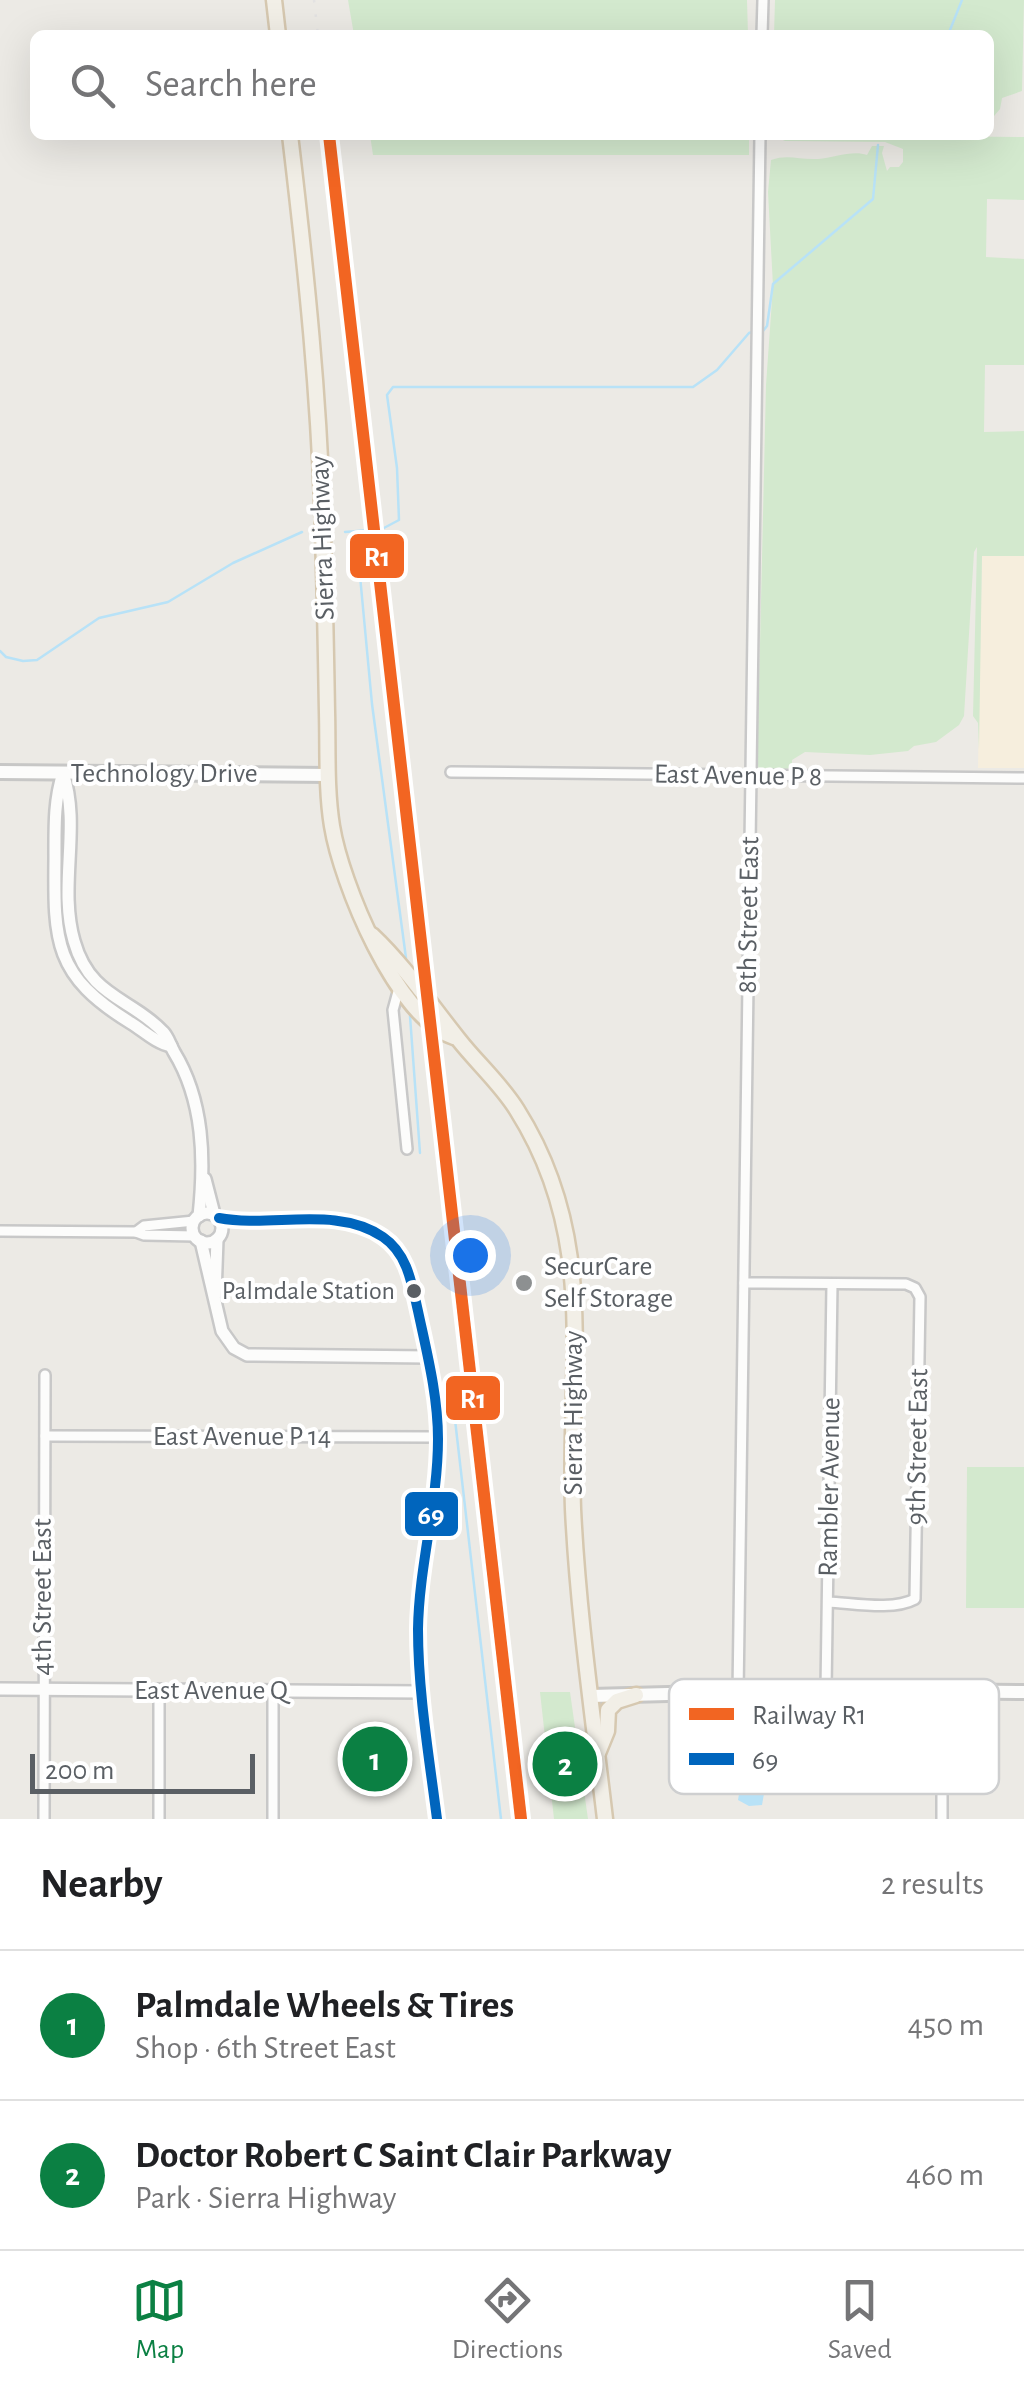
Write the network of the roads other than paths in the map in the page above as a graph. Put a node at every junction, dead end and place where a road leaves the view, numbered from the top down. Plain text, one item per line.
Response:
1 (274, 0) edge
2 (763, 0) edge
3 (277, 30) edge
4 (762, 30) edge
5 (291, 140) edge
6 (760, 140) edge
7 (0, 772) edge
8 (451, 772) dead end
9 (63, 773) junction
10 (328, 775) junction
11 (751, 776) junction
12 (1024, 778) edge
13 (372, 935) junction
14 (400, 988) junction
15 (458, 1039) junction
16 (408, 1148) dead end
17 (202, 1165) junction
18 (216, 1216) junction
19 (196, 1218) junction
20 (0, 1231) edge
21 (136, 1232) junction
22 (198, 1239) junction
23 (217, 1239) junction
24 (744, 1283) junction
25 (832, 1284) junction
26 (215, 1295) junction
27 (428, 1357) junction
28 (45, 1375) dead end
29 (45, 1436) junction
30 (438, 1437) junction
31 (828, 1602) junction
32 (738, 1679) edge
33 (826, 1679) edge
34 (0, 1689) edge
35 (43, 1689) junction
36 (159, 1692) junction
37 (272, 1692) junction
38 (422, 1692) junction
39 (999, 1692) edge
40 (1024, 1692) edge
41 (636, 1695) junction
42 (669, 1695) edge
43 (590, 1696) junction
44 (598, 1754) junction
45 (44, 1819) edge
46 (159, 1819) edge
47 (273, 1819) edge
48 (437, 1819) edge
49 (605, 1819) edge

1 - 3 main road
2 - 4 street
5 - 10 main road, Sierra Highway
6 - 11 street, 8th Street East
7 - 9 main road, Technology Drive
8 - 11 street, East Avenue P 8
9 - 10 main road, Technology Drive
9 - 17 street
10 - 13 main road, Sierra Highway
11 - 12 street, East Avenue P 8
11 - 24 street, 8th Street East
13 - 14 main road, Sierra Highway
13 - 15 main road, Sierra Highway
14 - 15 main road, Sierra Highway
14 - 16 street
15 - 43 main road, Sierra Highway
17 - 18 street
17 - 19 street
18 - 19 street
18 - 23 street
18 - 27 street
19 - 21 street
19 - 22 street
20 - 21 street
21 - 22 street
22 - 23 street
22 - 26 street
23 - 26 street
24 - 25 street
24 - 32 street, 8th Street East
25 - 31 street, Rambler Avenue
25 - 31 street, 9th Street East
26 - 27 street
27 - 30 street
28 - 29 street, 4th Street East
29 - 30 street, East Avenue P 14
29 - 35 street, 4th Street East
30 - 38 street
31 - 33 street, Rambler Avenue
34 - 35 street, East Avenue Q
35 - 36 street, East Avenue Q
35 - 45 street, 4th Street East
36 - 37 street, East Avenue Q
36 - 46 street
37 - 38 street, East Avenue Q
37 - 47 street
38 - 48 street
39 - 40 main road
41 - 42 main road
41 - 43 main road
41 - 44 main road
43 - 44 main road, Sierra Highway
44 - 49 main road, Sierra Highway

